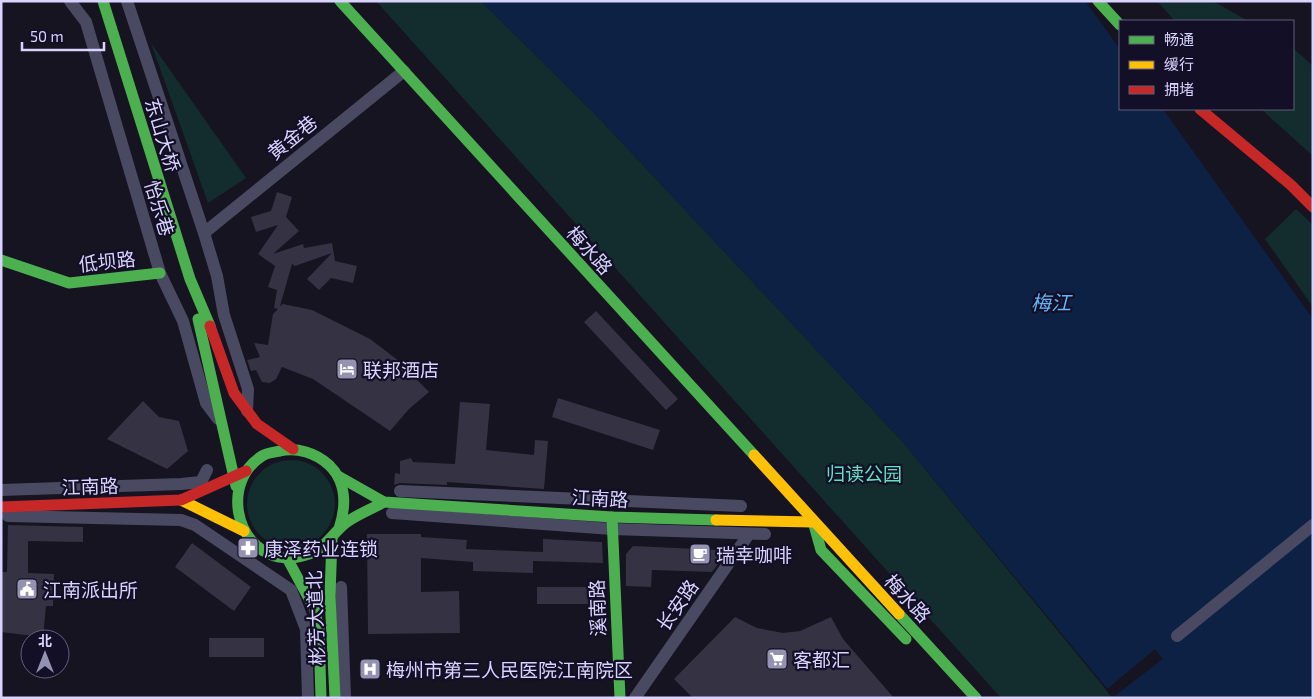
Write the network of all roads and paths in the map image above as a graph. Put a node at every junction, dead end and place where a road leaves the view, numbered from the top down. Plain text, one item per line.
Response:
1 (70, 1) edge
2 (103, 1) edge
3 (126, 1) edge
4 (340, 1) edge
5 (1098, 1) edge
6 (1119, 25) edge
7 (404, 70) junction
8 (1201, 110) edge
9 (1313, 207) edge
10 (204, 233) junction
11 (1, 260) edge
12 (160, 273) junction
13 (190, 279) junction
14 (246, 411) junction
15 (221, 423) junction
16 (293, 449) junction
17 (207, 470) dead end
18 (246, 471) junction
19 (338, 476) junction
20 (234, 477) junction
21 (1, 490) edge
22 (237, 491) junction
23 (400, 491) dead end
24 (181, 500) junction
25 (384, 502) junction
26 (741, 506) dead end
27 (4, 511) edge
28 (392, 513) dead end
29 (814, 522) junction
30 (612, 523) junction
31 (1313, 525) edge
32 (244, 531) junction
33 (335, 533) junction
34 (749, 534) junction
35 (765, 534) dead end
36 (286, 558) junction
37 (340, 587) dead end
38 (1178, 636) dead end
39 (308, 698) edge
40 (321, 698) edge
41 (335, 698) edge
42 (345, 698) edge
43 (620, 698) edge
44 (635, 698) edge
45 (961, 698) edge
46 (976, 698) edge

1 - 12 street, 怡乐巷
2 - 13 main road, 东山大桥
3 - 10 street
4 - 7 main road, 梅水路
5 - 6 main road
7 - 10 street, 黄金巷
7 - 29 main road, 梅水路
8 - 9 main road
10 - 14 street
11 - 12 main road, 低坝路
12 - 15 street, 怡乐巷
13 - 14 main road
13 - 15 main road
14 - 16 main road
15 - 20 main road
16 - 18 main road
16 - 19 main road
17 - 21 street
18 - 20 main road, 江南路
18 - 22 main road
19 - 25 main road, 江南路
19 - 33 main road
20 - 22 main road
20 - 24 main road, 江南路
22 - 32 main road
23 - 26 street
24 - 27 main road, 江南路
24 - 32 main road, 江南路
25 - 30 main road, 江南路
25 - 33 main road
27 - 39 street
28 - 30 street
29 - 30 main road, 江南路
29 - 45 main road, 梅水路
29 - 46 main road, 梅水路
30 - 34 street
30 - 43 main road, 溪南路
31 - 38 street
32 - 36 main road
33 - 36 main road
33 - 41 main road, 彬芳大道北
34 - 35 street
34 - 44 street, 长安路
36 - 40 main road, 彬芳大道北
37 - 42 street

